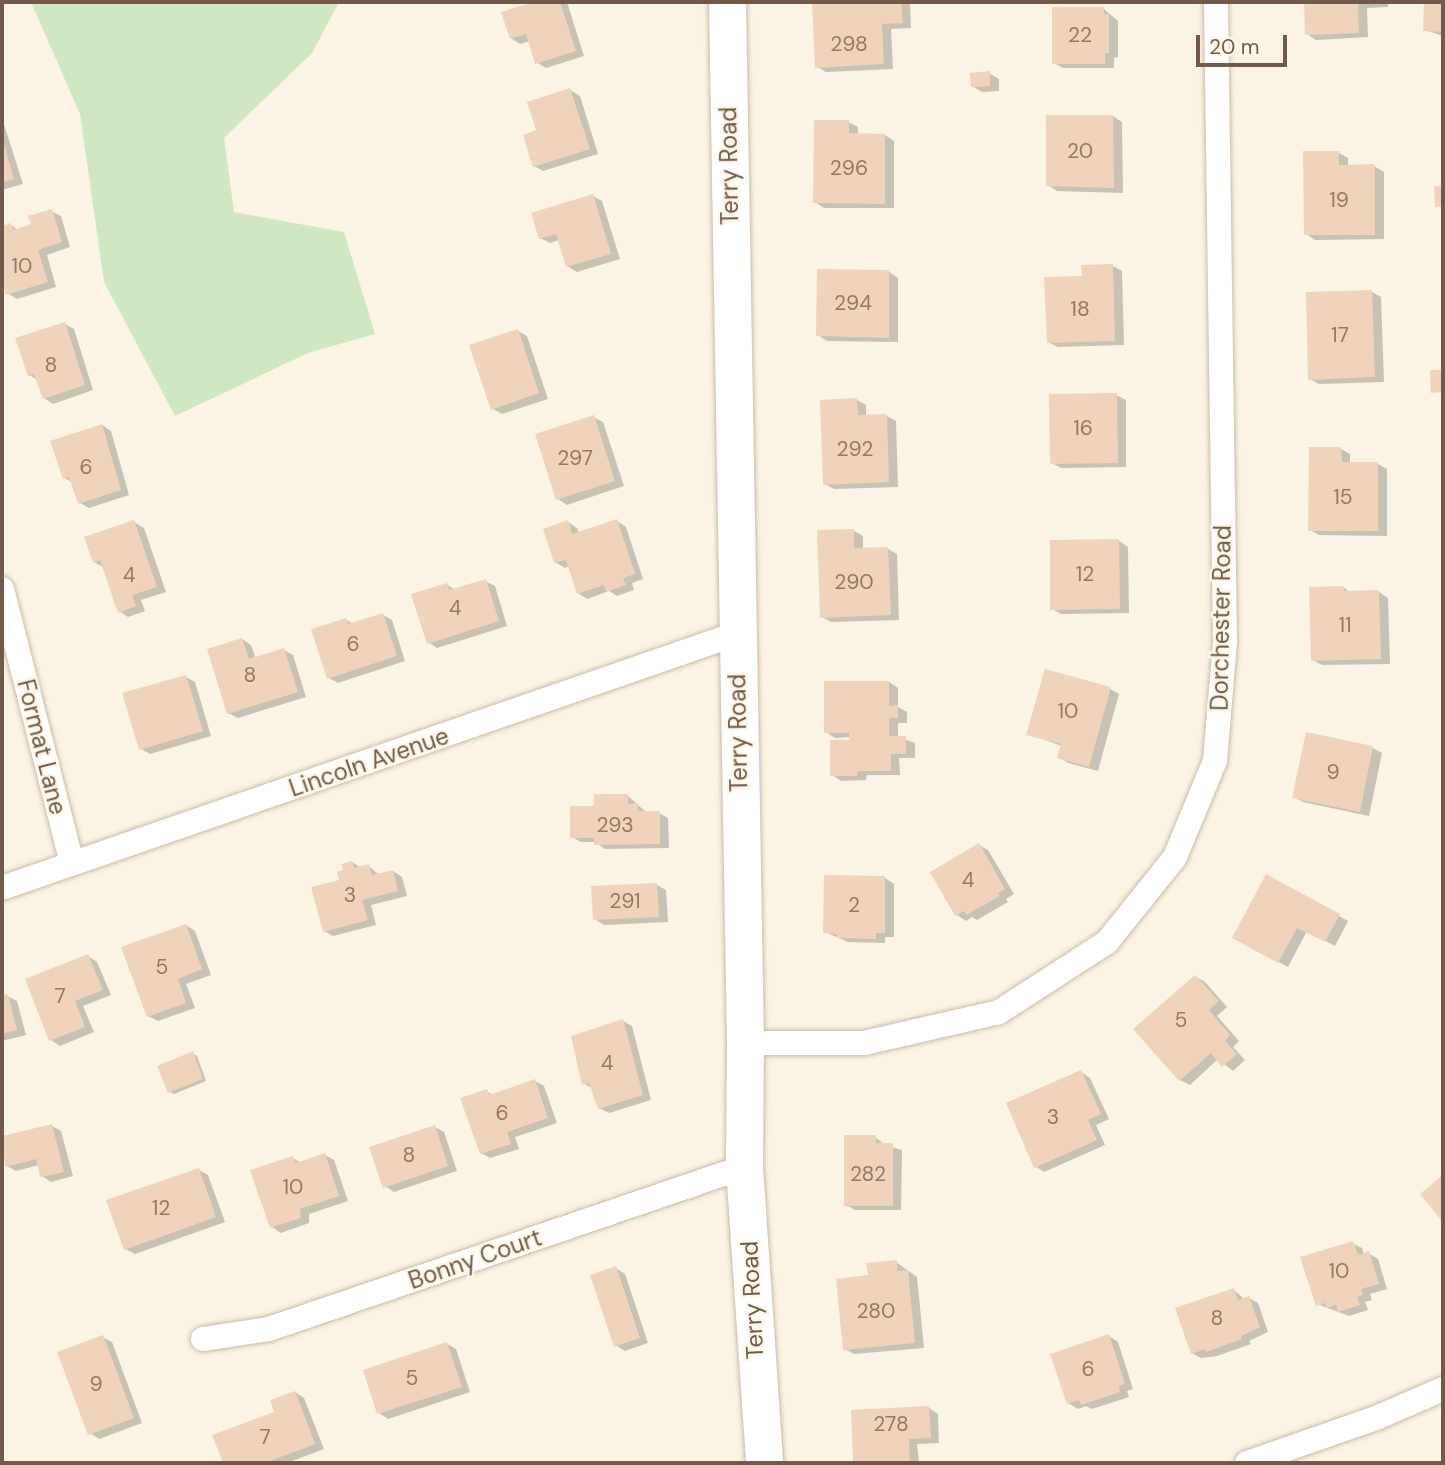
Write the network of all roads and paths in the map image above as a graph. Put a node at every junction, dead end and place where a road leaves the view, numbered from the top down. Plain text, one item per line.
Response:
1 (727, 2) edge
2 (1216, 2) edge
3 (2, 589) edge
4 (736, 634) junction
5 (72, 863) junction
6 (2, 888) edge
7 (745, 1043) junction
8 (744, 1167) junction
9 (203, 1339) dead end
10 (1443, 1389) edge
11 (764, 1463) edge
12 (1247, 1463) edge

1 - 4 street, Terry Road
2 - 7 street, Dorchester Road
3 - 5 street, Format Lane
4 - 5 street, Lincoln Avenue
4 - 7 street, Terry Road
5 - 6 street, Lincoln Avenue
7 - 8 street, Terry Road
8 - 9 street, Bonny Court
8 - 11 street, Terry Road
10 - 12 street

